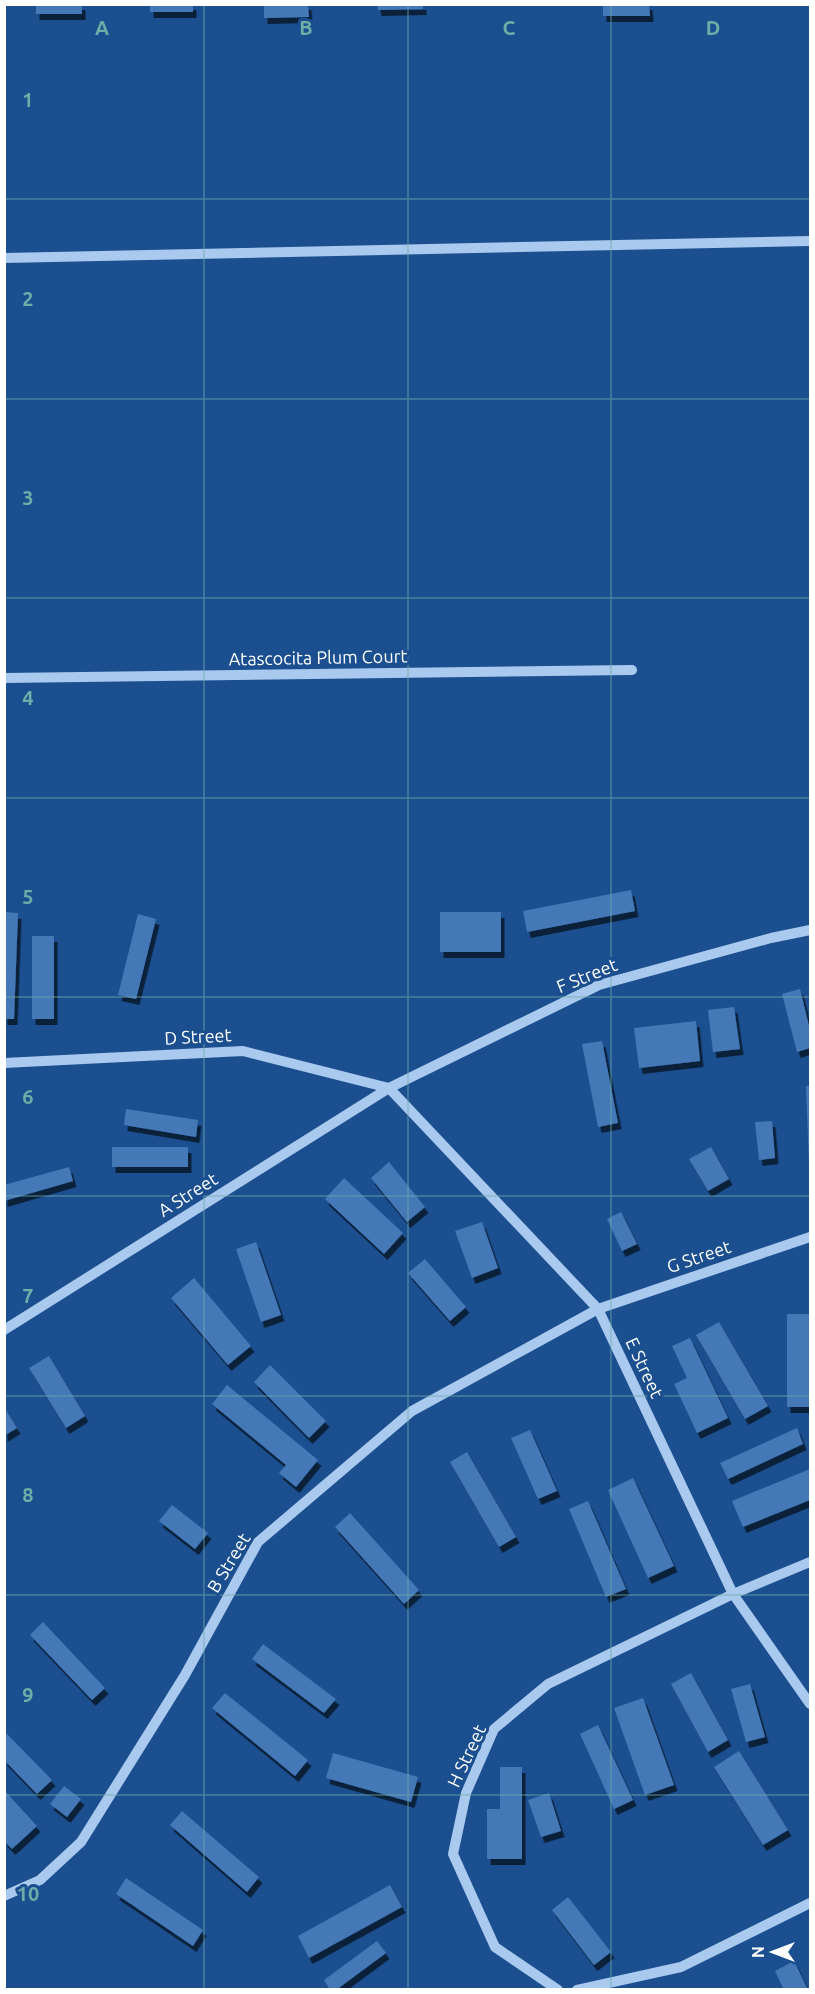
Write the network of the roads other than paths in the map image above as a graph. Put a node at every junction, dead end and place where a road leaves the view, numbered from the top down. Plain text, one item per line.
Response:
1 (810, 242) edge
2 (4, 258) edge
3 (632, 670) dead end
4 (4, 678) edge
5 (810, 930) edge
6 (4, 1063) edge
7 (389, 1088) junction
8 (810, 1237) edge
9 (598, 1309) junction
10 (4, 1330) edge
11 (810, 1562) edge
12 (733, 1594) junction
13 (810, 1704) edge
14 (4, 1896) edge
15 (810, 1903) edge
16 (558, 1989) edge
17 (577, 1989) edge

1 - 2 street
3 - 4 street, Atascocita Plum Court
5 - 7 street, F Street
6 - 7 street, D Street
7 - 9 street, E Street
7 - 10 street, A Street
8 - 9 street, G Street
9 - 12 street, E Street
9 - 14 street, B Street
11 - 12 street
12 - 13 street, E Street
12 - 16 street, H Street
15 - 17 street

